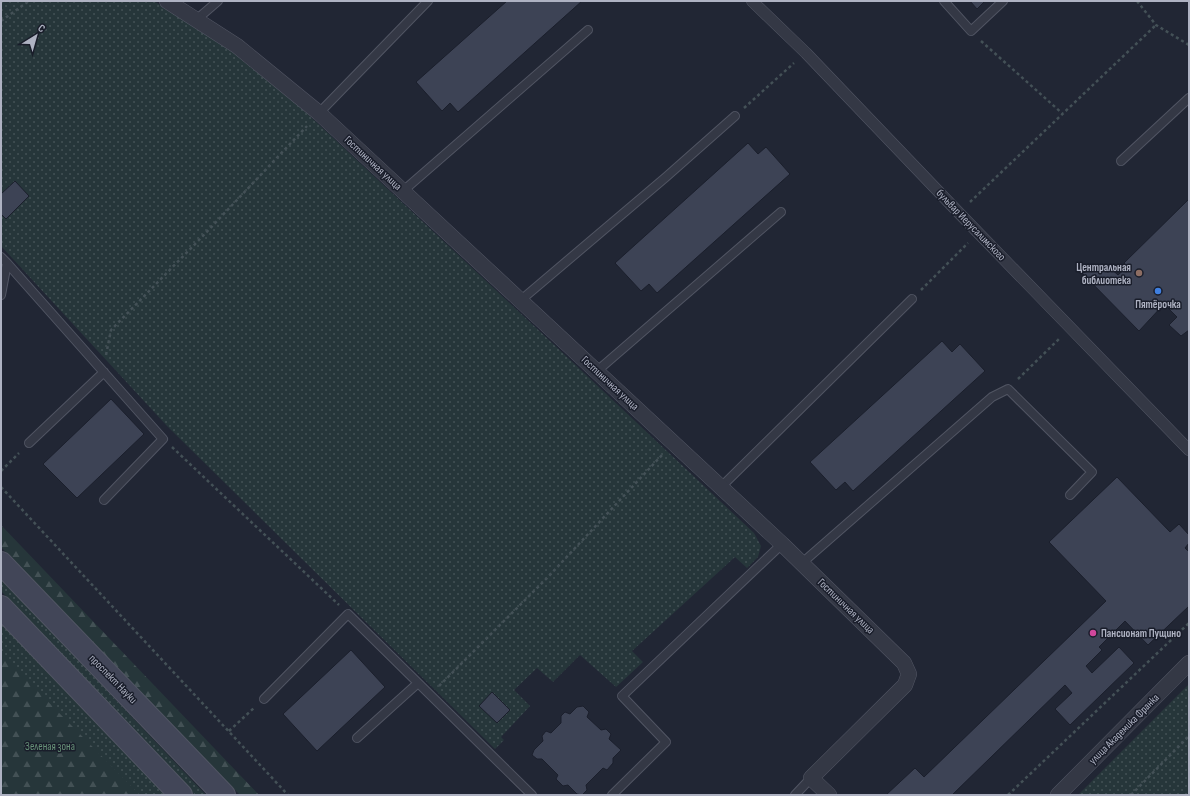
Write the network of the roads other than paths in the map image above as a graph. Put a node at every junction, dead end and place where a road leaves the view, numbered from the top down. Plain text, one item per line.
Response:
1 (167, 1) edge
2 (218, 1) edge
3 (428, 1) edge
4 (752, 1) edge
5 (944, 1) edge
6 (1003, 1) edge
7 (196, 20) junction
8 (588, 30) dead end
9 (1189, 98) edge
10 (319, 113) junction
11 (735, 116) road end
12 (1120, 160) dead end
13 (403, 191) junction
14 (781, 212) dead end
15 (4, 260) edge
16 (1, 295) edge
17 (912, 299) road end
18 (521, 300) junction
19 (597, 371) junction
20 (104, 372) junction
21 (29, 443) road end
22 (1189, 450) edge
23 (721, 487) junction
24 (1070, 495) dead end
25 (104, 500) dead end
26 (782, 544) junction
27 (1, 563) edge
28 (802, 563) junction
29 (1, 607) edge
30 (1189, 663) edge
31 (418, 683) junction
32 (264, 699) road end
33 (357, 738) dead end
34 (811, 778) junction
35 (181, 795) edge
36 (224, 795) edge
37 (532, 795) edge
38 (612, 795) edge
39 (795, 795) edge
40 (829, 795) edge
41 (1058, 795) edge

1 - 7 street, Гостиничная улица
2 - 7 lane
3 - 10 lane
4 - 22 street, бульвар Иерусалимского
5 - 6 lane
7 - 10 street, Гостиничная улица
8 - 13 lane
9 - 12 lane
10 - 13 street, Гостиничная улица
11 - 18 lane
13 - 18 street, Гостиничная улица
14 - 19 lane
15 - 16 lane
15 - 20 lane
17 - 23 lane
18 - 19 street, Гостиничная улица
19 - 23 street, Гостиничная улица
20 - 21 lane
20 - 25 lane
23 - 26 street, Гостиничная улица
24 - 28 lane
26 - 28 street, Гостиничная улица
26 - 38 lane
27 - 36 main road, проспект Науки
28 - 34 street, Гостиничная улица
29 - 35 main road
30 - 41 street, улица Академика Франка
31 - 32 lane
31 - 33 lane
31 - 37 lane
34 - 39 lane
34 - 40 street

